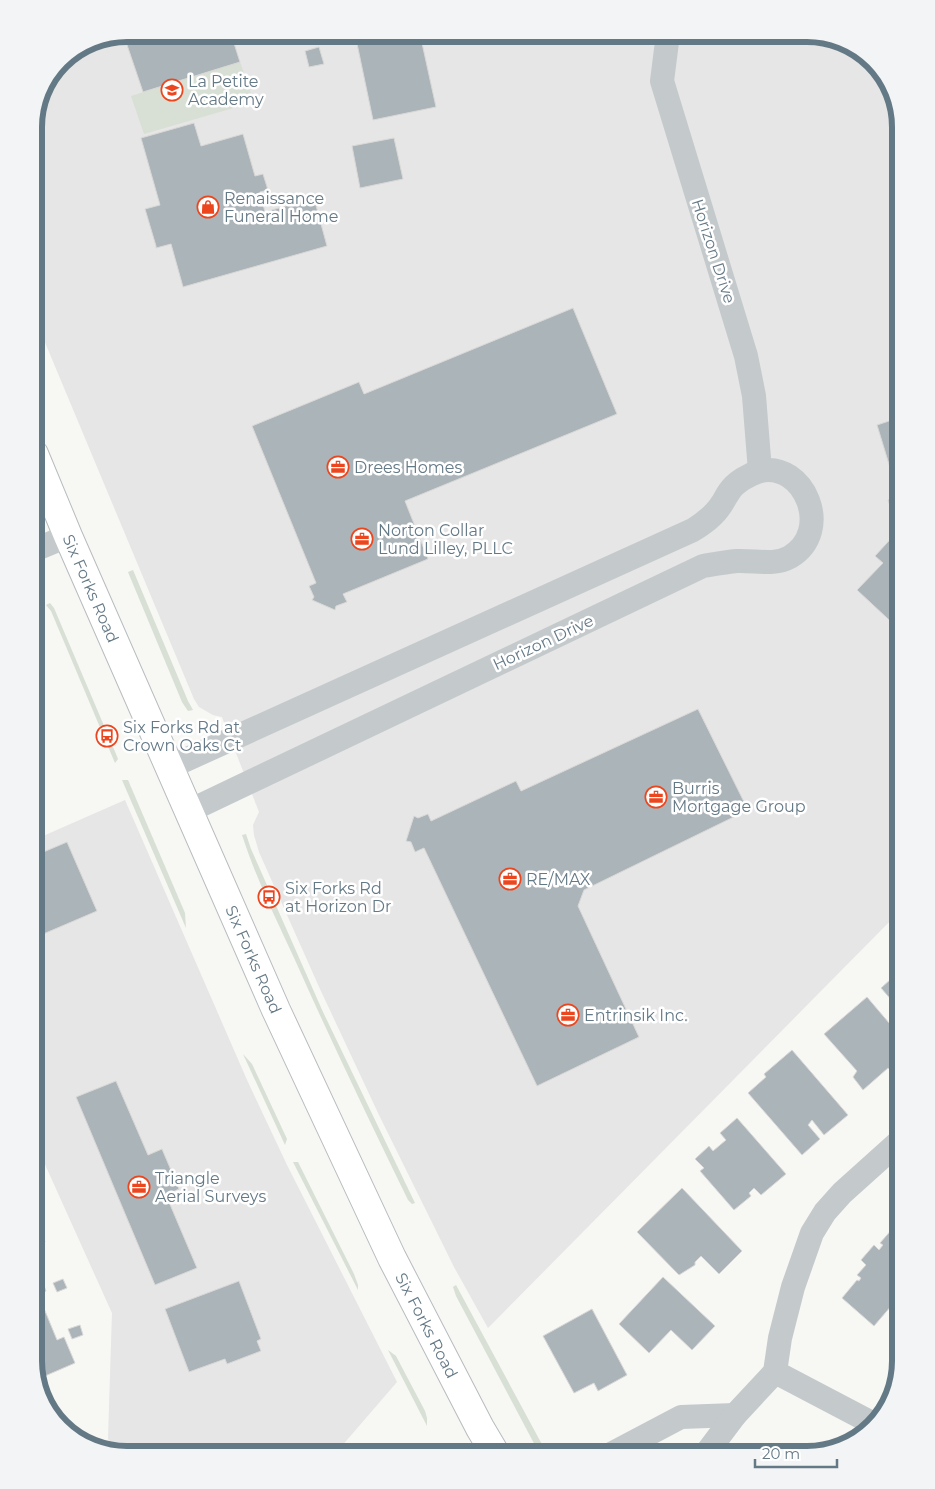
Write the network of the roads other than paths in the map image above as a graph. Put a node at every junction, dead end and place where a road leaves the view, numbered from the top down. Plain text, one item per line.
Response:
1 (667, 43) edge
2 (760, 471) junction
3 (43, 475) edge
4 (68, 536) junction
5 (43, 546) edge
6 (170, 767) junction
7 (189, 811) junction
8 (892, 1148) edge
9 (775, 1372) junction
10 (735, 1415) junction
11 (868, 1421) edge
12 (491, 1446) edge
13 (626, 1446) edge
14 (712, 1446) edge

1 - 2 street, Horizon Drive
2 - 6 street
2 - 7 street, Horizon Drive
3 - 4 main road, Six Forks Road
4 - 5 street
4 - 6 main road, Six Forks Road
6 - 7 main road, Six Forks Road
7 - 12 main road, Six Forks Road
8 - 9 street
9 - 10 street
9 - 11 street
10 - 13 street
10 - 14 street

